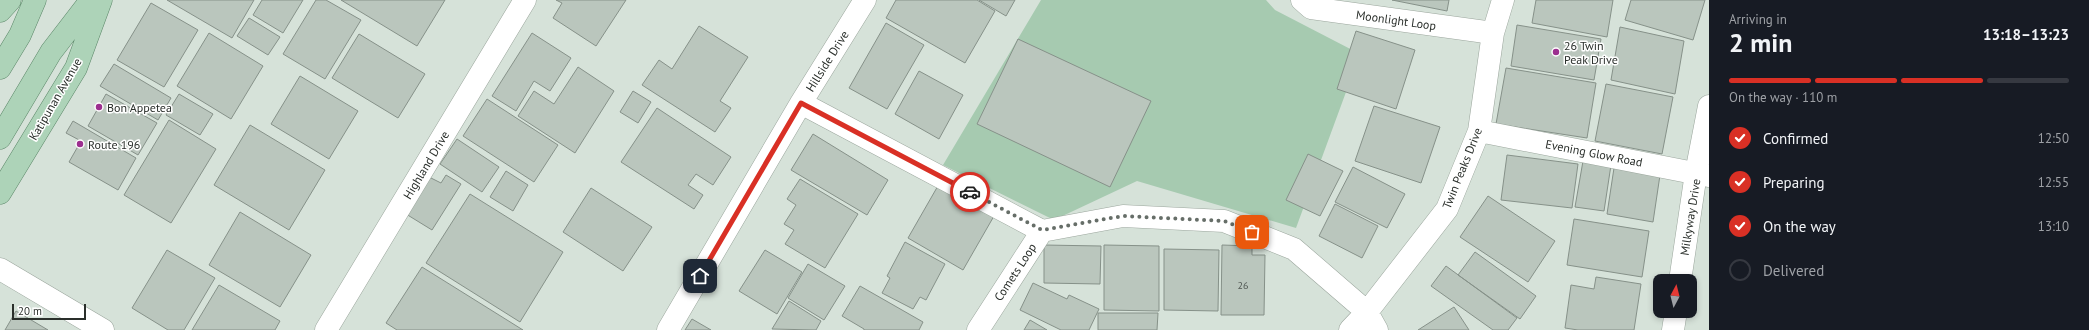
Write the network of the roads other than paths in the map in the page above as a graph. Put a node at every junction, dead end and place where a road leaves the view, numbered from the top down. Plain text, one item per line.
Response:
1 (10, 0) edge
2 (35, 0) edge
3 (92, 0) edge
4 (101, 0) edge
5 (525, 0) edge
6 (865, 0) edge
7 (1302, 0) edge
8 (1503, 0) edge
9 (0, 11) edge
10 (1493, 33) junction
11 (0, 68) edge
12 (801, 103) junction
13 (1709, 106) edge
14 (1479, 131) junction
15 (0, 138) edge
16 (1703, 175) edge
17 (0, 193) edge
18 (1042, 230) junction
19 (0, 269) edge
20 (1682, 274) edge
21 (1675, 318) edge
22 (1372, 321) edge
23 (103, 330) edge
24 (326, 330) edge
25 (668, 330) edge
26 (978, 330) edge
27 (1350, 330) edge
28 (1673, 330) edge

1 - 9 main road
2 - 11 main road
3 - 15 main road
4 - 17 main road, Katipunan Avenue
5 - 24 street, Highland Drive
6 - 12 street, Hillside Drive
7 - 10 street, Moonlight Loop
8 - 10 street, Twin Peaks Drive
10 - 14 street, Twin Peaks Drive
12 - 18 street
12 - 25 street, Hillside Drive
13 - 16 street, Milkyway Drive
14 - 16 street, Evening Glow Road
14 - 22 street, Twin Peaks Drive
16 - 20 street, Milkyway Drive
18 - 22 street, Comets Loop
18 - 26 street, Comets Loop
19 - 23 street
21 - 28 street
22 - 27 street, Twin Peaks Drive

